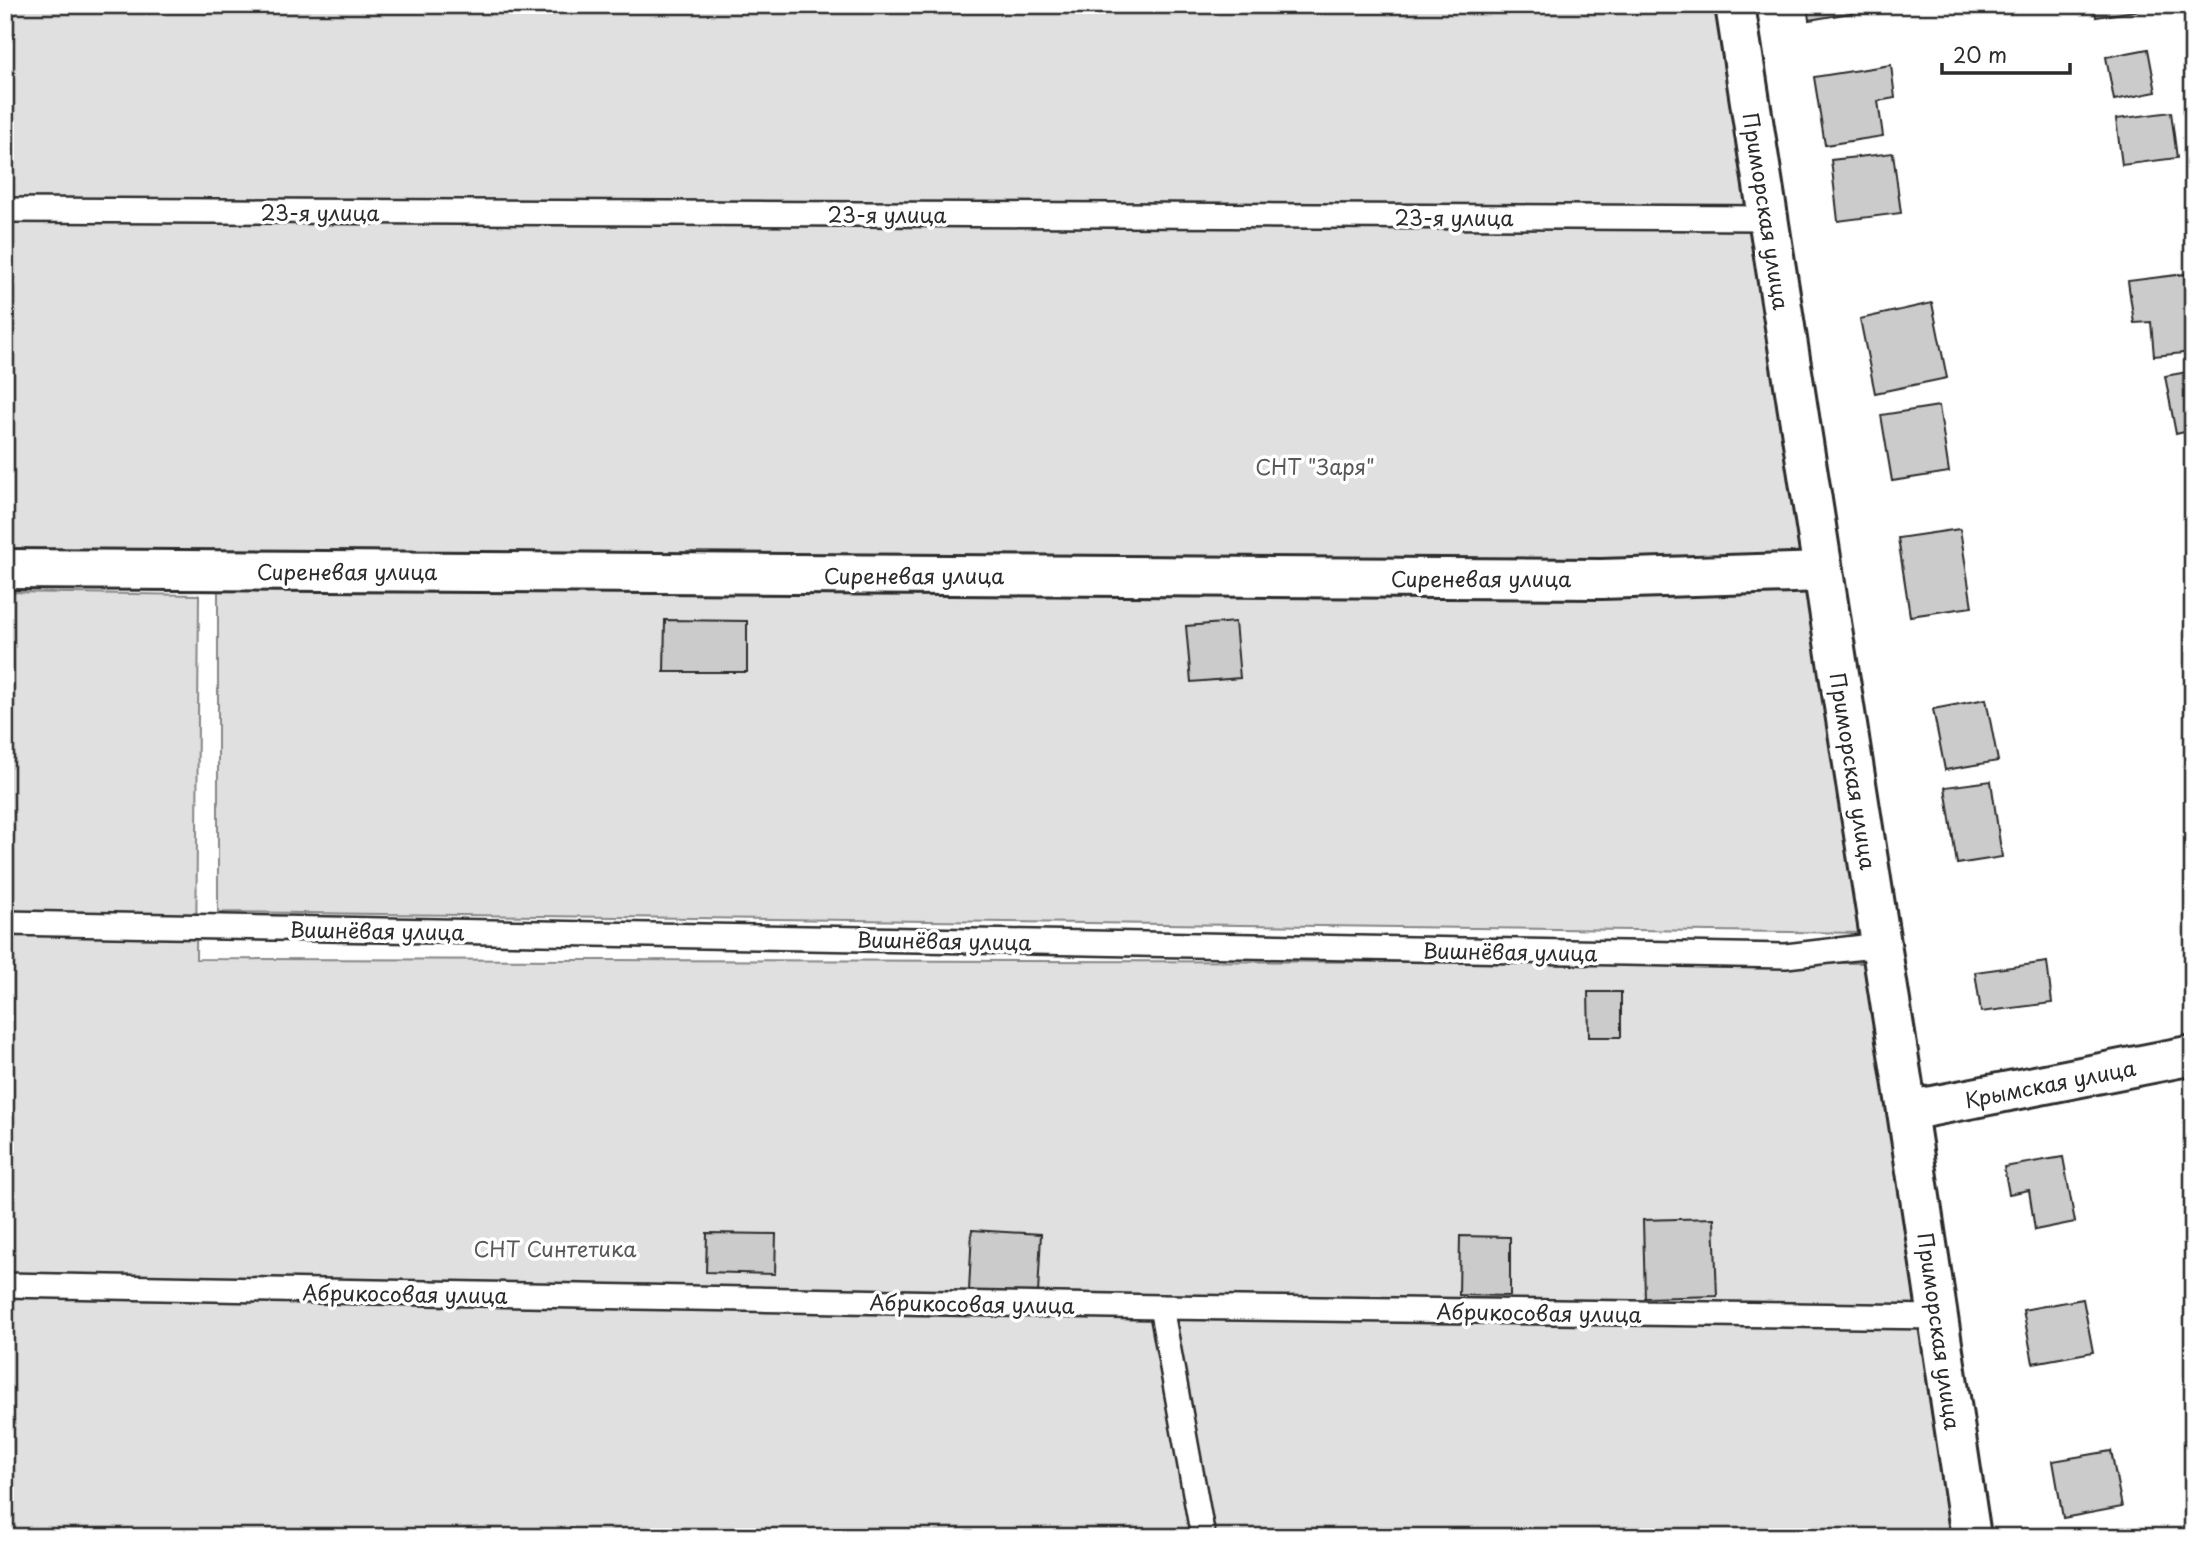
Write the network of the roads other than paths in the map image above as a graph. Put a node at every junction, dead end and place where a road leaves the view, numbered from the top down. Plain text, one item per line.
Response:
1 (1735, 5) edge
2 (5, 210) edge
3 (1769, 218) junction
4 (5, 569) edge
5 (1823, 572) junction
6 (5, 923) edge
7 (1881, 945) junction
8 (2193, 1055) edge
9 (1908, 1111) junction
10 (5, 1285) edge
11 (1161, 1307) junction
12 (1938, 1317) junction
13 (1203, 1537) edge
14 (1970, 1537) edge

1 - 3 street, Приморская улица
2 - 3 lane, 23-я улица
3 - 5 street, Приморская улица
4 - 5 street, Сиреневая улица
5 - 7 street, Приморская улица
6 - 7 lane, Вишнёвая улица
7 - 9 street, Приморская улица
8 - 9 street, Крымская улица
9 - 12 street, Приморская улица
10 - 11 lane, Абрикосовая улица
11 - 12 lane, Абрикосовая улица
11 - 13 lane
12 - 14 street, Приморская улица

